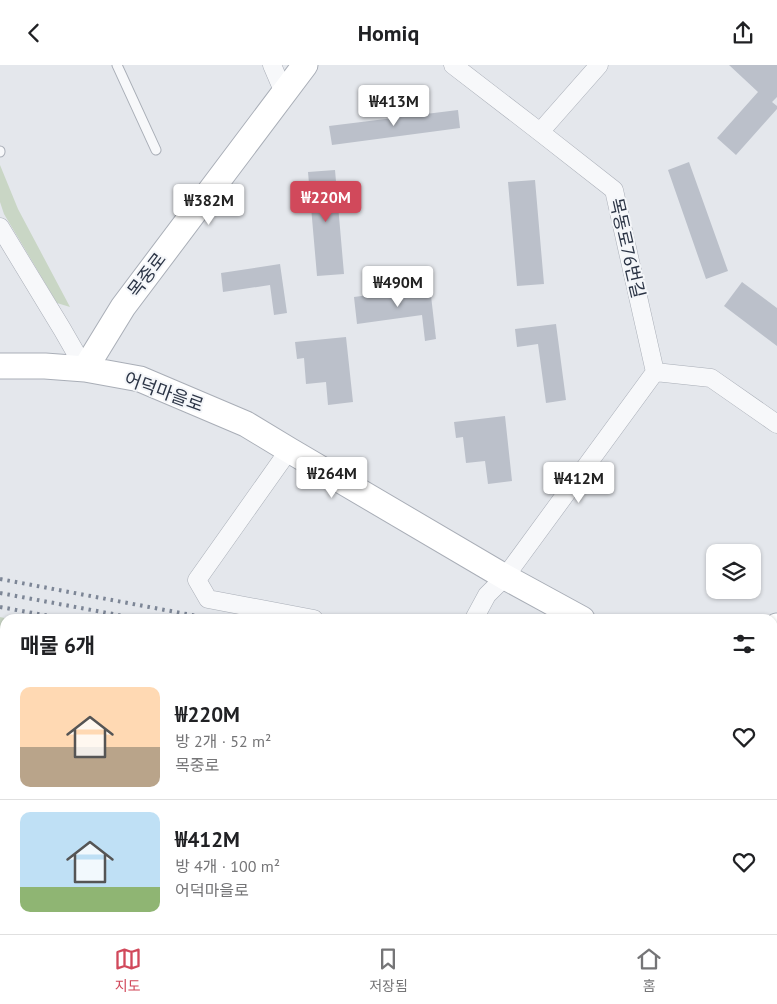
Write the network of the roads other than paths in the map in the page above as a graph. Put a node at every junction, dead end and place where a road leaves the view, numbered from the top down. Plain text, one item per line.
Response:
1 (117, 65) edge
2 (272, 65) edge
3 (305, 65) edge
4 (453, 65) edge
5 (599, 65) edge
6 (284, 93) junction
7 (540, 132) junction
8 (156, 150) dead end
9 (0, 227) edge
10 (0, 366) edge
11 (85, 369) junction
12 (655, 371) junction
13 (777, 424) edge
14 (289, 450) junction
15 (506, 577) junction
16 (288, 614) edge
17 (477, 614) edge
18 (573, 614) edge

1 - 8 lane
2 - 6 street
3 - 6 main road, 목중로
4 - 7 street, 목동로76번길
5 - 7 street
6 - 11 main road, 목중로
7 - 12 street, 목동로76번길
9 - 11 street
10 - 11 main road, 어덕마을로
11 - 14 main road, 어덕마을로
12 - 13 street
12 - 15 street
14 - 15 main road, 어덕마을로
14 - 16 street
15 - 17 street
15 - 18 main road, 어덕마을로

